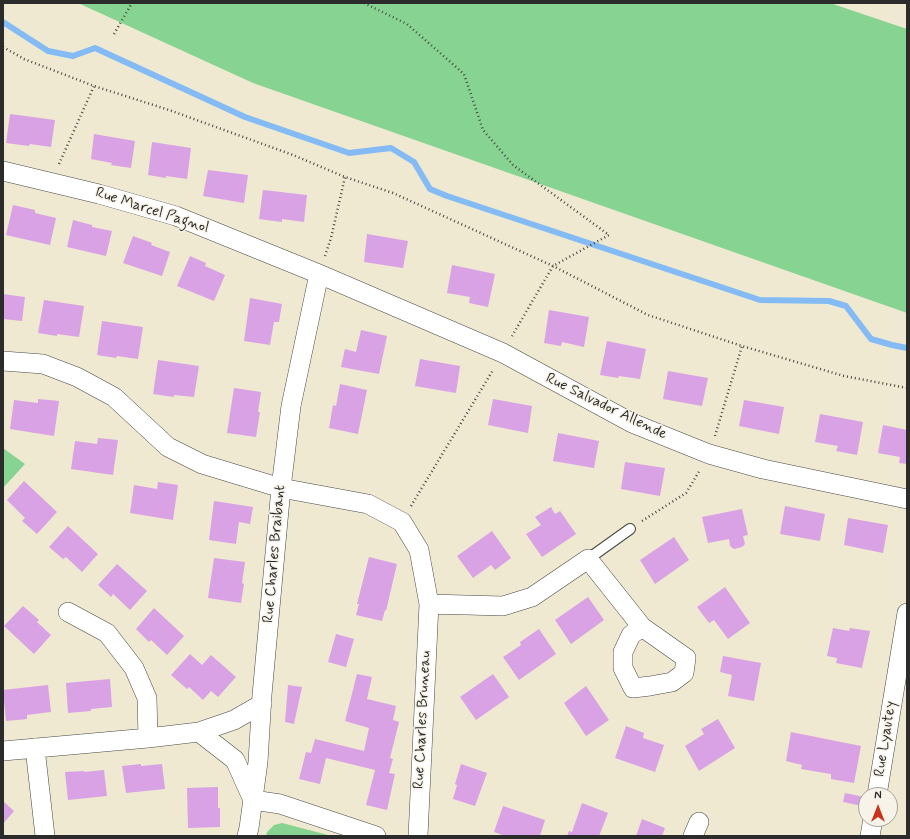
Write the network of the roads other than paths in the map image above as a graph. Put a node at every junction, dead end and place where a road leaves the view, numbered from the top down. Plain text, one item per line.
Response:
1 (3, 170) edge
2 (319, 274) junction
3 (3, 361) edge
4 (281, 488) junction
5 (907, 499) edge
6 (630, 529) road end
7 (588, 558) junction
8 (429, 604) junction
9 (68, 612) dead end
10 (907, 613) edge
11 (642, 627) dead end
12 (262, 704) junction
13 (199, 732) junction
14 (148, 738) junction
15 (35, 748) junction
16 (3, 751) edge
17 (878, 787) edge
18 (253, 800) junction
19 (45, 836) edge
20 (247, 836) edge
21 (376, 836) edge
22 (418, 836) edge

1 - 2 street, Rue Marcel Pagnol
2 - 4 street, Rue Charles Braibant
2 - 5 street, Rue Salvador Allende
3 - 4 street
4 - 8 street, Rue Charles Bruneau
4 - 12 street, Rue Charles Braibant
6 - 7 lane
7 - 8 street
7 - 11 street
8 - 22 street, Rue Charles Bruneau
9 - 14 street
10 - 17 street, Rue Lyautey
12 - 13 street
12 - 18 street, Rue Charles Braibant
13 - 14 street
13 - 18 street
14 - 15 street
15 - 16 street
15 - 19 street
18 - 20 street, Rue Charles Braibant
18 - 21 street

